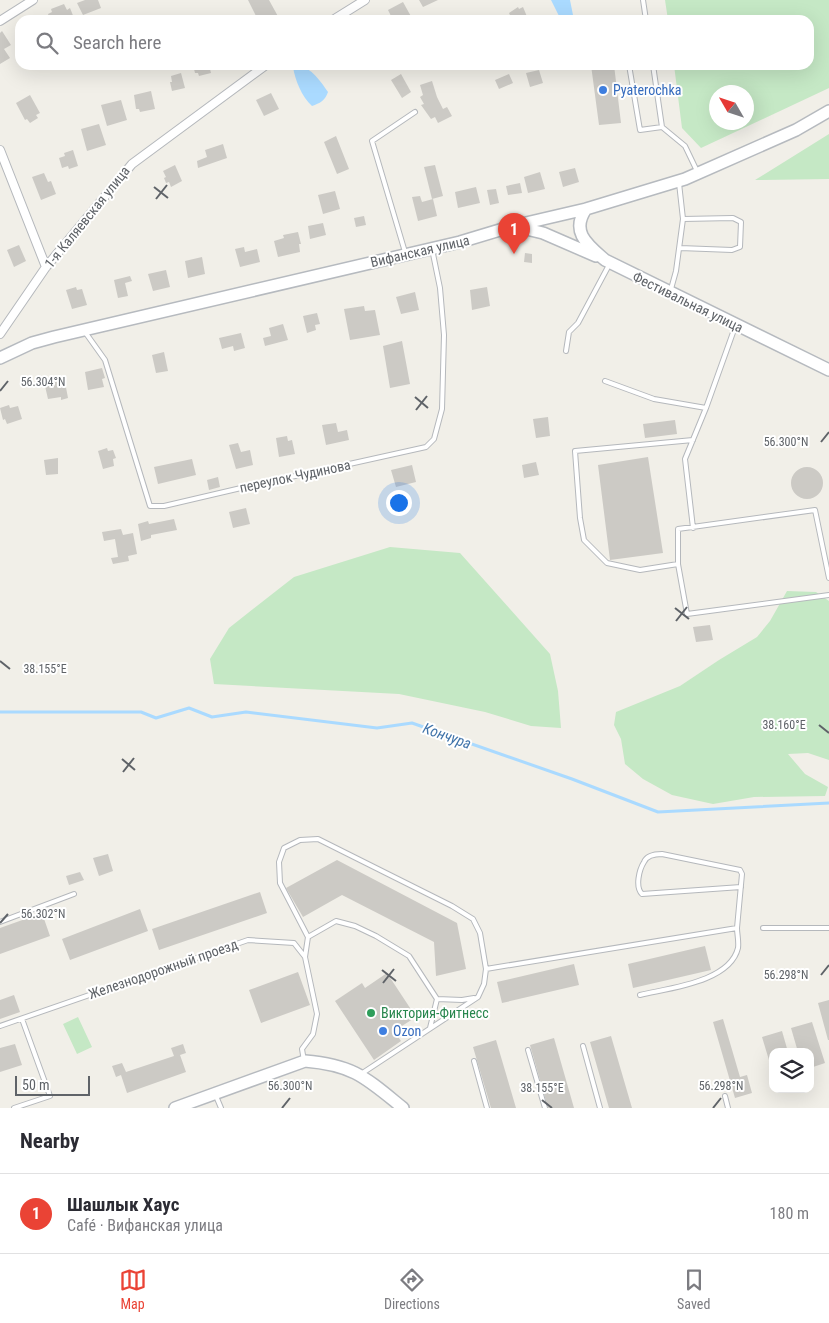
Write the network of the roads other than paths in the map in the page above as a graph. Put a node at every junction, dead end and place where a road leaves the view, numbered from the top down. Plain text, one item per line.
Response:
1 (33, 0) edge
2 (365, 0) edge
3 (644, 0) edge
4 (342, 15) edge
5 (646, 15) edge
6 (0, 21) edge
7 (259, 70) edge
8 (630, 70) edge
9 (654, 70) edge
10 (829, 110) edge
11 (415, 112) dead end
12 (662, 127) junction
13 (0, 150) edge
14 (698, 174) junction
15 (679, 181) junction
16 (586, 208) junction
17 (683, 219) junction
18 (513, 226) junction
19 (680, 248) junction
20 (432, 249) junction
21 (406, 254) junction
22 (608, 262) junction
23 (46, 267) junction
24 (670, 292) junction
25 (736, 325) junction
26 (84, 330) junction
27 (0, 334) edge
28 (566, 351) dead end
29 (0, 358) edge
30 (829, 370) edge
31 (605, 381) dead end
32 (706, 408) junction
33 (693, 440) junction
34 (693, 528) junction
35 (678, 564) junction
36 (829, 578) edge
37 (829, 595) edge
38 (741, 887) junction
39 (74, 894) dead end
40 (0, 922) edge
41 (737, 928) junction
42 (763, 928) dead end
43 (829, 928) edge
44 (308, 937) junction
45 (305, 957) junction
46 (486, 969) junction
47 (640, 995) dead end
48 (478, 997) junction
49 (437, 999) junction
50 (22, 1018) junction
51 (0, 1026) edge
52 (430, 1028) junction
53 (583, 1046) dead end
54 (528, 1050) dead end
55 (304, 1061) junction
56 (474, 1061) dead end
57 (360, 1074) junction
58 (216, 1094) junction
59 (725, 1096) dead end
60 (14, 1108) edge
61 (175, 1108) edge
62 (221, 1108) edge
63 (403, 1108) edge
64 (487, 1108) edge
65 (545, 1108) edge
66 (600, 1108) edge
67 (728, 1108) edge

1 - 6 street
2 - 4 street
3 - 5 lane
7 - 23 street, 1-я Каляевская улица
8 - 12 lane
9 - 12 lane
10 - 14 main road, Вифанская улица
11 - 21 lane
12 - 14 lane
13 - 23 street
14 - 15 main road, Вифанская улица
15 - 16 main road, Вифанская улица
15 - 17 lane
16 - 18 main road, Вифанская улица
16 - 22 main road, Фестивальная улица
17 - 19 lane
17 - 19 lane
18 - 20 main road, Вифанская улица
18 - 22 main road
19 - 24 lane
20 - 21 main road, Вифанская улица
20 - 26 lane, переулок Чудинова
21 - 26 main road, Вифанская улица
22 - 24 main road, Фестивальная улица
22 - 28 lane
23 - 27 street, 1-я Каляевская улица
24 - 25 main road, Фестивальная улица
25 - 30 main road, Фестивальная улица
25 - 32 lane
26 - 29 main road, Вифанская улица
31 - 32 lane
32 - 33 lane
33 - 34 lane
33 - 35 lane
34 - 35 lane
34 - 36 lane
35 - 37 lane
38 - 38 lane
38 - 41 lane
39 - 40 lane
41 - 46 lane
41 - 47 lane
42 - 43 lane
44 - 45 lane
44 - 46 lane
44 - 49 lane
45 - 50 lane, Железнодорожный проезд
45 - 55 lane
46 - 48 lane
48 - 49 lane
48 - 52 lane
49 - 52 lane
50 - 51 lane, Железнодорожный проезд
50 - 60 lane
52 - 57 lane
53 - 66 lane
54 - 65 lane
55 - 57 main road
55 - 58 main road
56 - 64 lane
57 - 63 main road
58 - 61 main road
58 - 62 lane
59 - 67 lane

